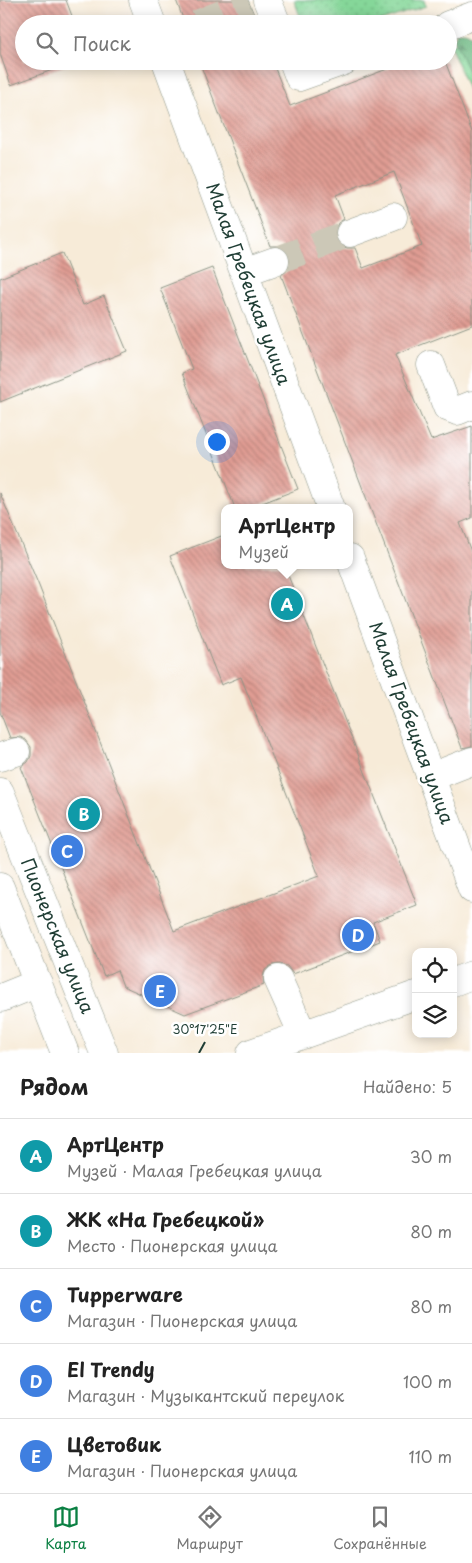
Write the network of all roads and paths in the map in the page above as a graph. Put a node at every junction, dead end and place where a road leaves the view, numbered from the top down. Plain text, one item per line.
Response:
1 (143, 0) edge
2 (257, 1) edge
3 (149, 15) edge
4 (269, 15) edge
5 (472, 16) edge
6 (457, 22) edge
7 (169, 70) edge
8 (296, 70) edge
9 (319, 70) edge
10 (393, 217) dead end
11 (350, 233) tunnel mouth
12 (275, 260) tunnel mouth
13 (244, 272) junction
14 (431, 365) dead end
15 (472, 405) edge
16 (330, 504) edge
17 (353, 566) edge
18 (472, 762) edge
19 (431, 777) junction
20 (0, 792) edge
21 (470, 876) edge
22 (0, 887) edge
23 (472, 975) edge
24 (278, 979) dead end
25 (457, 981) edge
26 (38, 983) junction
27 (412, 996) edge
28 (1, 998) dead end
29 (303, 1035) junction
30 (65, 1053) edge
31 (104, 1053) edge
32 (252, 1053) edge

1 - 3 street
2 - 4 street
5 - 6 street
7 - 13 street, Малая Гребецкая улица
8 - 9 street
10 - 11 street
12 - 13 street
13 - 16 street, Малая Гребецкая улица
14 - 15 street
17 - 19 street, Малая Гребецкая улица
18 - 19 street
19 - 21 street, Малая Гребецкая улица
20 - 31 street, Пионерская улица
22 - 26 street, Пионерская улица
23 - 25 street
24 - 29 street
26 - 28 street
26 - 30 street, Пионерская улица
27 - 29 street
29 - 32 street

